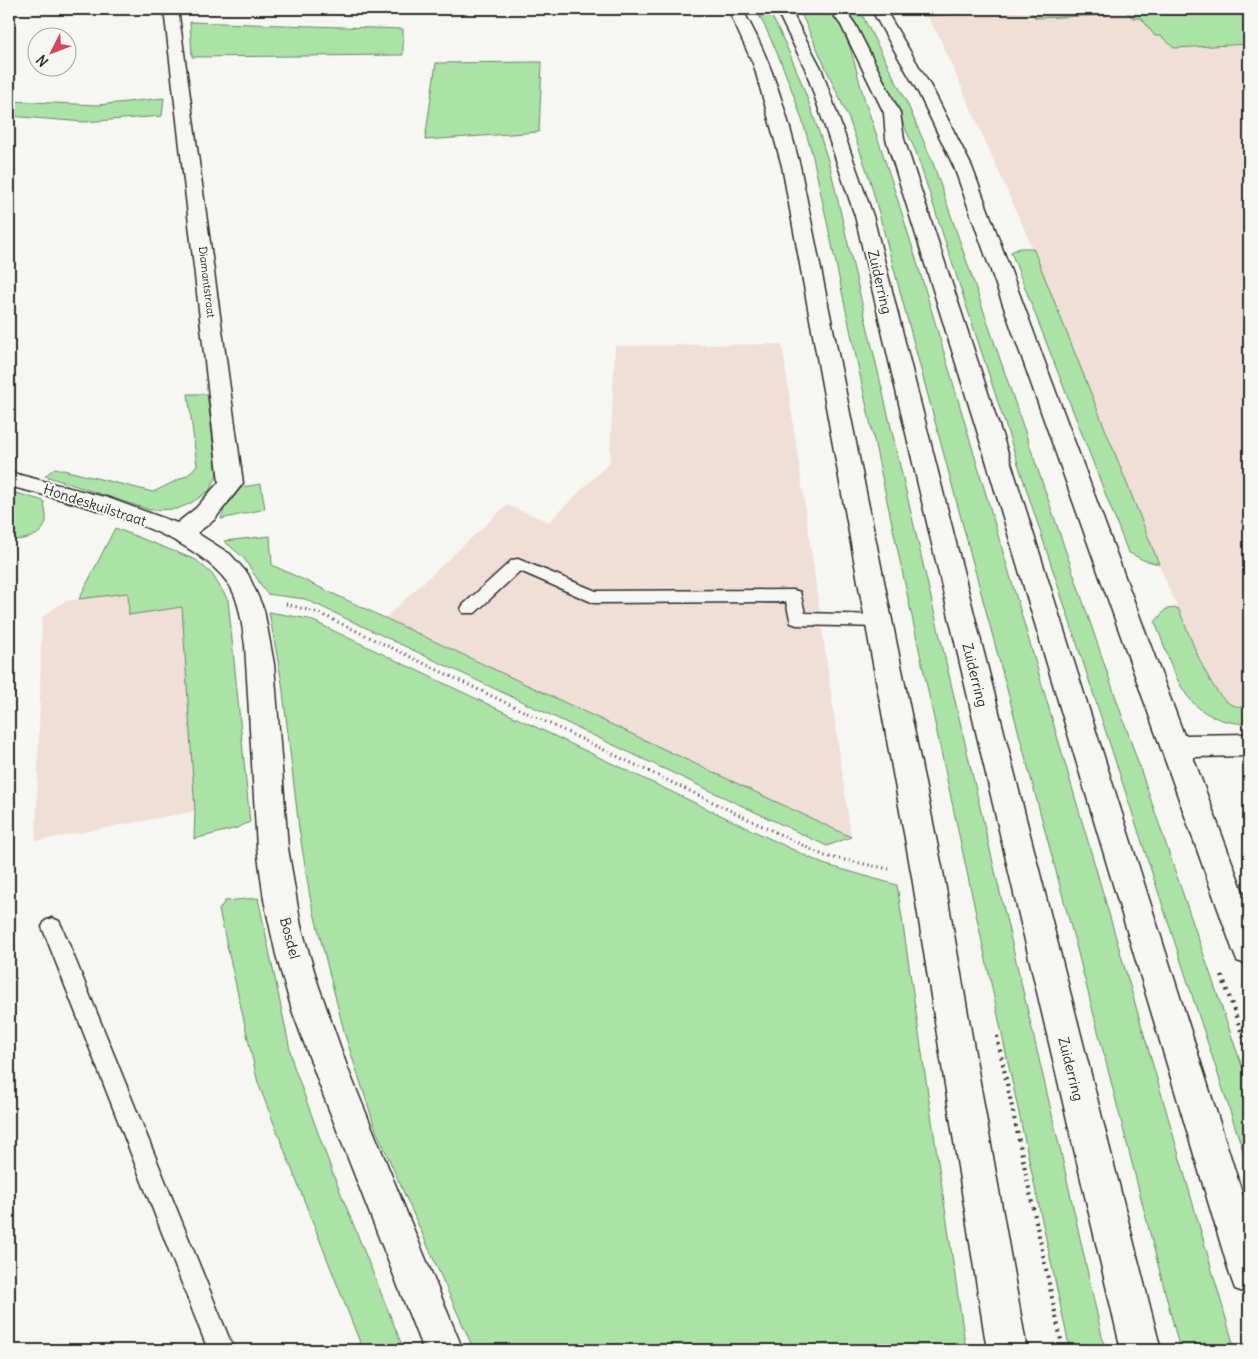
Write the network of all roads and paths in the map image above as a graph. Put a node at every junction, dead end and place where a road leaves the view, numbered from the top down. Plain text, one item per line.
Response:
1 (172, 9) edge
2 (735, 9) edge
3 (784, 9) edge
4 (836, 9) edge
5 (904, 9) edge
6 (879, 11) edge
7 (9, 480) edge
8 (180, 533) junction
9 (248, 601) junction
10 (469, 609) dead end
11 (879, 621) junction
12 (1249, 745) edge
13 (1174, 746) junction
14 (928, 877) junction
15 (52, 927) dead end
16 (1249, 951) edge
17 (1249, 1275) edge
18 (221, 1350) edge
19 (442, 1350) edge
20 (1007, 1350) edge
21 (1141, 1350) edge

1 - 8 street, Diamantstraat
2 - 11 street
3 - 21 street, Zuiderring
4 - 17 street
5 - 6 lane
6 - 13 street
7 - 8 street, Hondeskuilstraat
8 - 9 street, Bosdel
9 - 14 path
9 - 19 street, Bosdel
10 - 11 lane
11 - 14 street
12 - 13 street
13 - 16 street
14 - 20 street
15 - 18 lane

